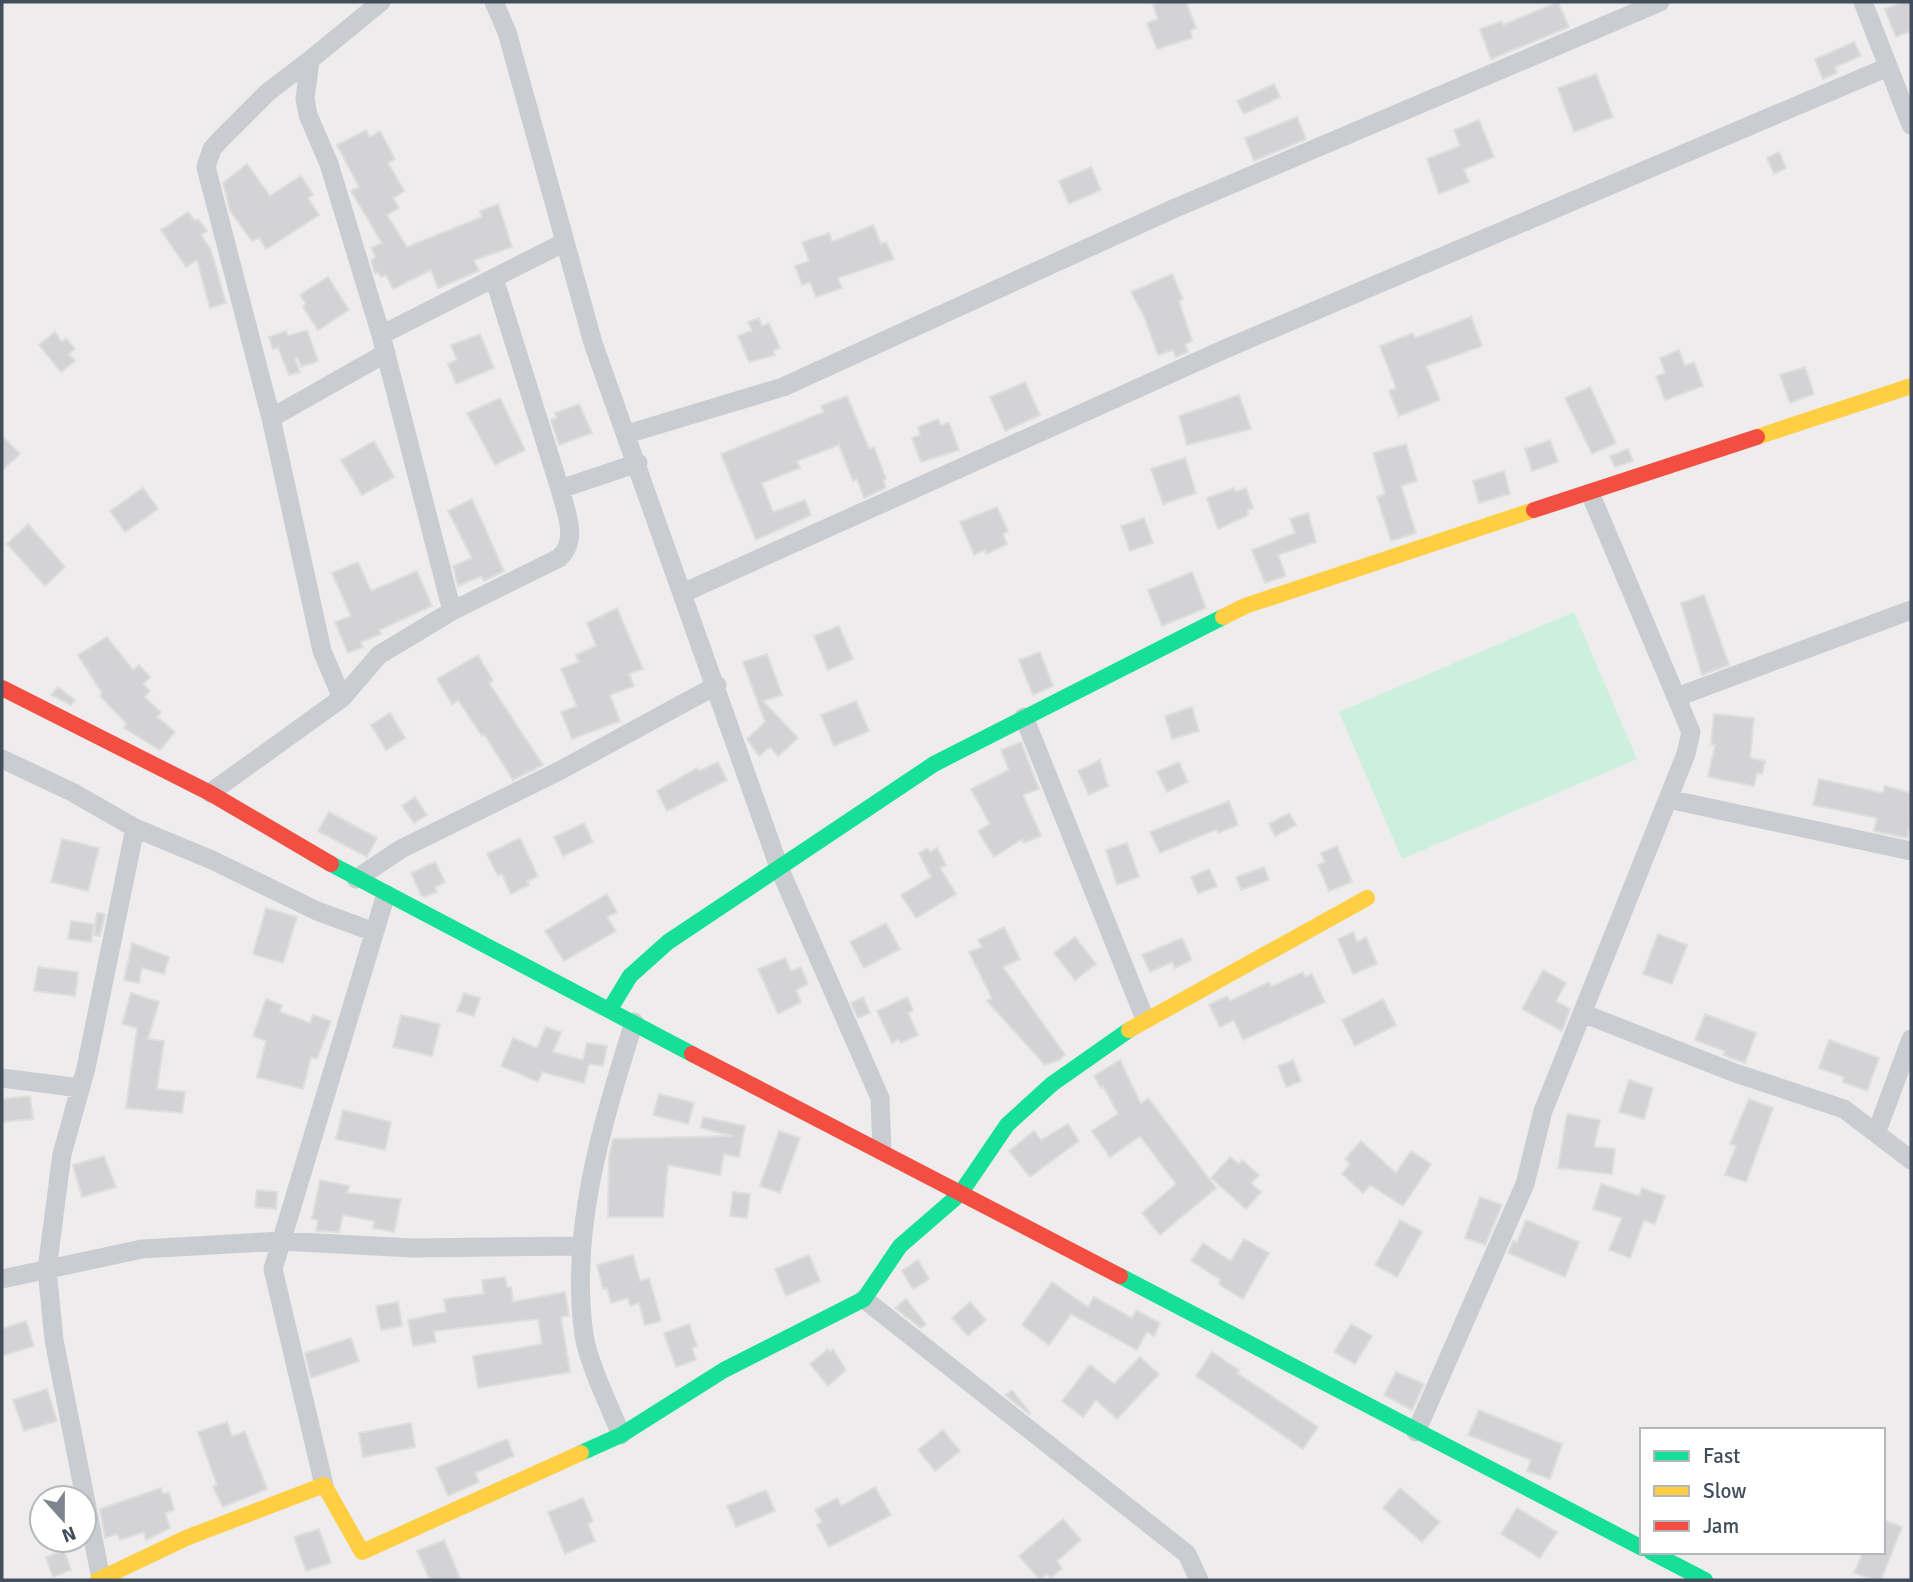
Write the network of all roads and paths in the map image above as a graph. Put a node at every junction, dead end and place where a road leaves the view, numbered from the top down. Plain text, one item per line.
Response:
1 (381, 2) edge
2 (495, 2) edge
3 (1660, 2) edge
4 (1863, 2) edge
5 (310, 60) junction
6 (1888, 67) junction
7 (1911, 125) edge
8 (565, 242) junction
9 (494, 278) junction
10 (384, 344) junction
11 (1911, 386) edge
12 (271, 418) junction
13 (628, 434) junction
14 (638, 463) junction
15 (560, 489) junction
16 (1590, 493) junction
17 (682, 593) junction
18 (1911, 610) edge
19 (452, 611) junction
20 (717, 685) junction
21 (2, 688) edge
22 (1678, 697) junction
23 (342, 698) junction
24 (1024, 717) junction
25 (2, 759) edge
26 (210, 793) junction
27 (1668, 799) junction
28 (135, 828) junction
29 (1911, 851) edge
30 (780, 870) junction
31 (356, 879) junction
32 (386, 894) junction
33 (1367, 898) dead end
34 (373, 932) junction
35 (610, 1009) junction
36 (1582, 1013) junction
37 (1145, 1019) junction
38 (634, 1021) junction
39 (1911, 1039) edge
40 (2, 1078) edge
41 (80, 1088) junction
42 (1877, 1131) junction
43 (882, 1151) junction
44 (1911, 1160) edge
45 (960, 1194) junction
46 (280, 1241) junction
47 (579, 1245) junction
48 (47, 1269) junction
49 (2, 1279) edge
50 (864, 1299) junction
51 (1416, 1432) junction
52 (621, 1435) junction
53 (324, 1485) junction
54 (1640, 1547) edge
55 (1655, 1554) edge
56 (99, 1579) edge
57 (1199, 1580) edge
58 (1705, 1580) edge

1 - 5 street
2 - 8 street
3 - 13 street
4 - 6 street
5 - 10 street
5 - 12 street
6 - 7 street
6 - 17 street
8 - 9 street
8 - 13 street
9 - 10 street
9 - 15 street
10 - 12 street
10 - 19 street
11 - 16 street
12 - 23 street
13 - 14 street
14 - 15 street
14 - 17 street
15 - 19 street
16 - 22 street
16 - 24 street
17 - 20 street
18 - 22 street
19 - 23 street
20 - 30 street
20 - 31 street
21 - 26 street
22 - 27 street
23 - 26 street
24 - 30 street
24 - 37 street
25 - 28 street
26 - 31 street
27 - 29 street
27 - 36 street
28 - 34 street
28 - 41 street
30 - 35 street
30 - 43 street
31 - 32 street
32 - 34 street
32 - 35 street
33 - 37 street
34 - 46 street
35 - 38 street
36 - 42 street
36 - 51 street
37 - 45 street
38 - 43 street
38 - 47 street
39 - 42 street
40 - 41 street
41 - 48 street
42 - 44 street
43 - 45 street
45 - 50 street
45 - 51 street
46 - 47 street
46 - 48 street
46 - 53 street
47 - 52 street
48 - 49 street
48 - 56 street
50 - 52 street
50 - 57 street
51 - 54 street
52 - 53 street
53 - 56 street
55 - 58 street

